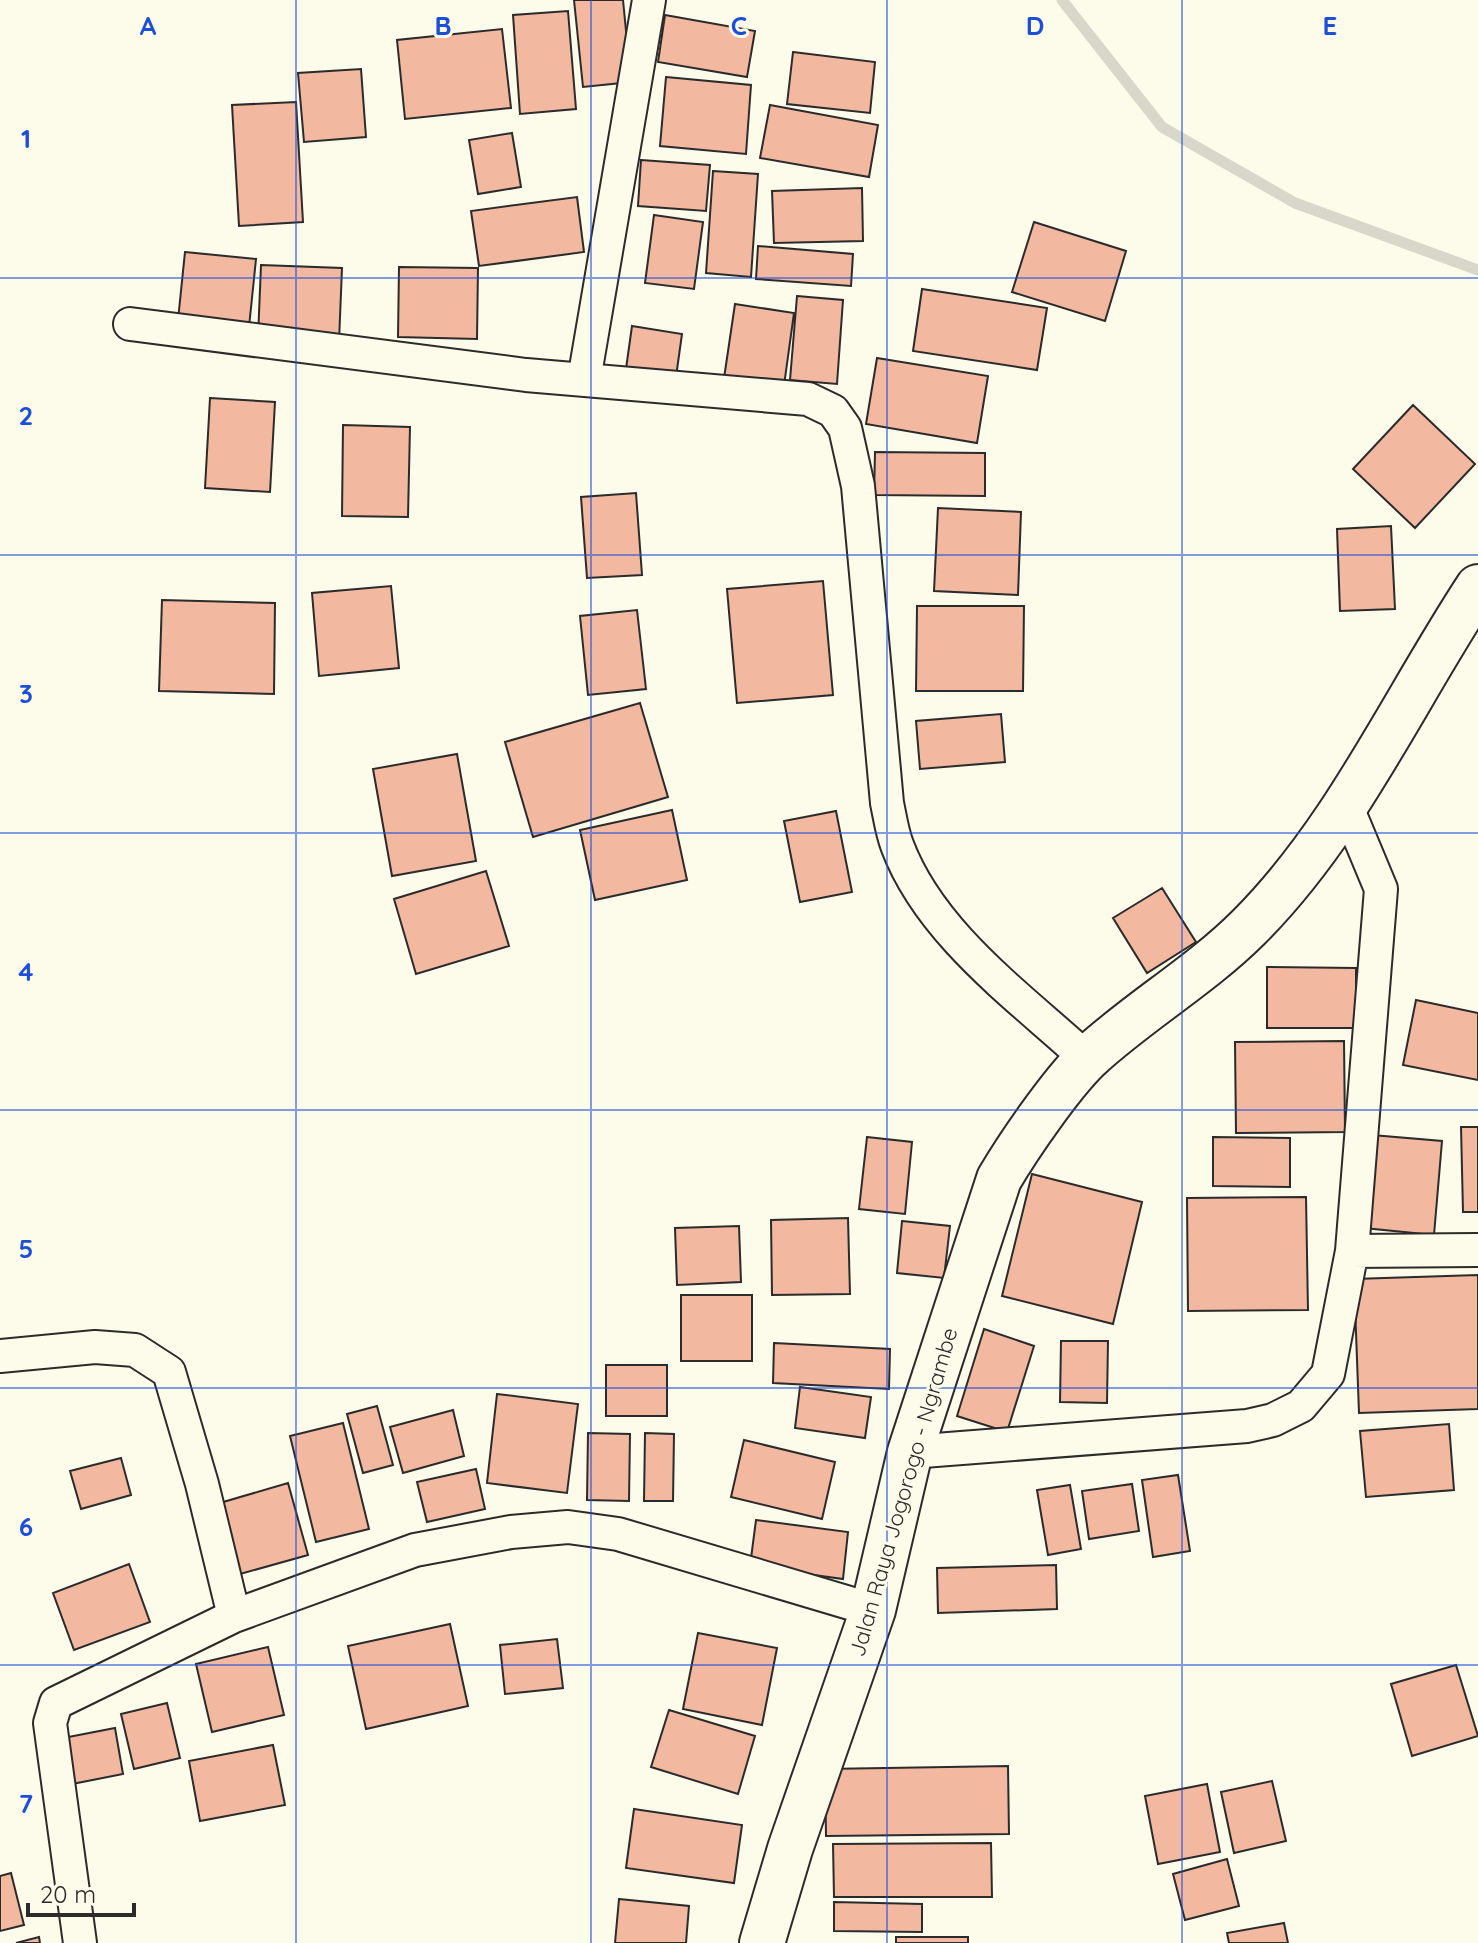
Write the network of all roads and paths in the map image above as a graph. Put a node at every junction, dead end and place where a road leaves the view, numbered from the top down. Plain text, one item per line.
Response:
1 (649, 0) edge
2 (130, 324) dead end
3 (584, 380) junction
4 (1478, 587) edge
5 (1346, 805) junction
6 (1087, 1059) junction
7 (1478, 1250) edge
8 (1352, 1251) junction
9 (0, 1356) edge
10 (910, 1452) junction
11 (873, 1610) junction
12 (234, 1616) junction
13 (80, 1943) edge
14 (762, 1943) edge

1 - 3 street
2 - 3 street
3 - 6 street
4 - 5 main road, Jalan Raya Jogorogo - Ngrambe
5 - 6 main road, Jalan Raya Jogorogo - Ngrambe
5 - 8 street
6 - 10 main road, Jalan Raya Jogorogo - Ngrambe
7 - 8 street
8 - 10 street
9 - 12 street
10 - 11 main road, Jalan Raya Jogorogo - Ngrambe
11 - 12 street
11 - 14 main road, Jalan Raya Jogorogo - Ngrambe
12 - 13 street

